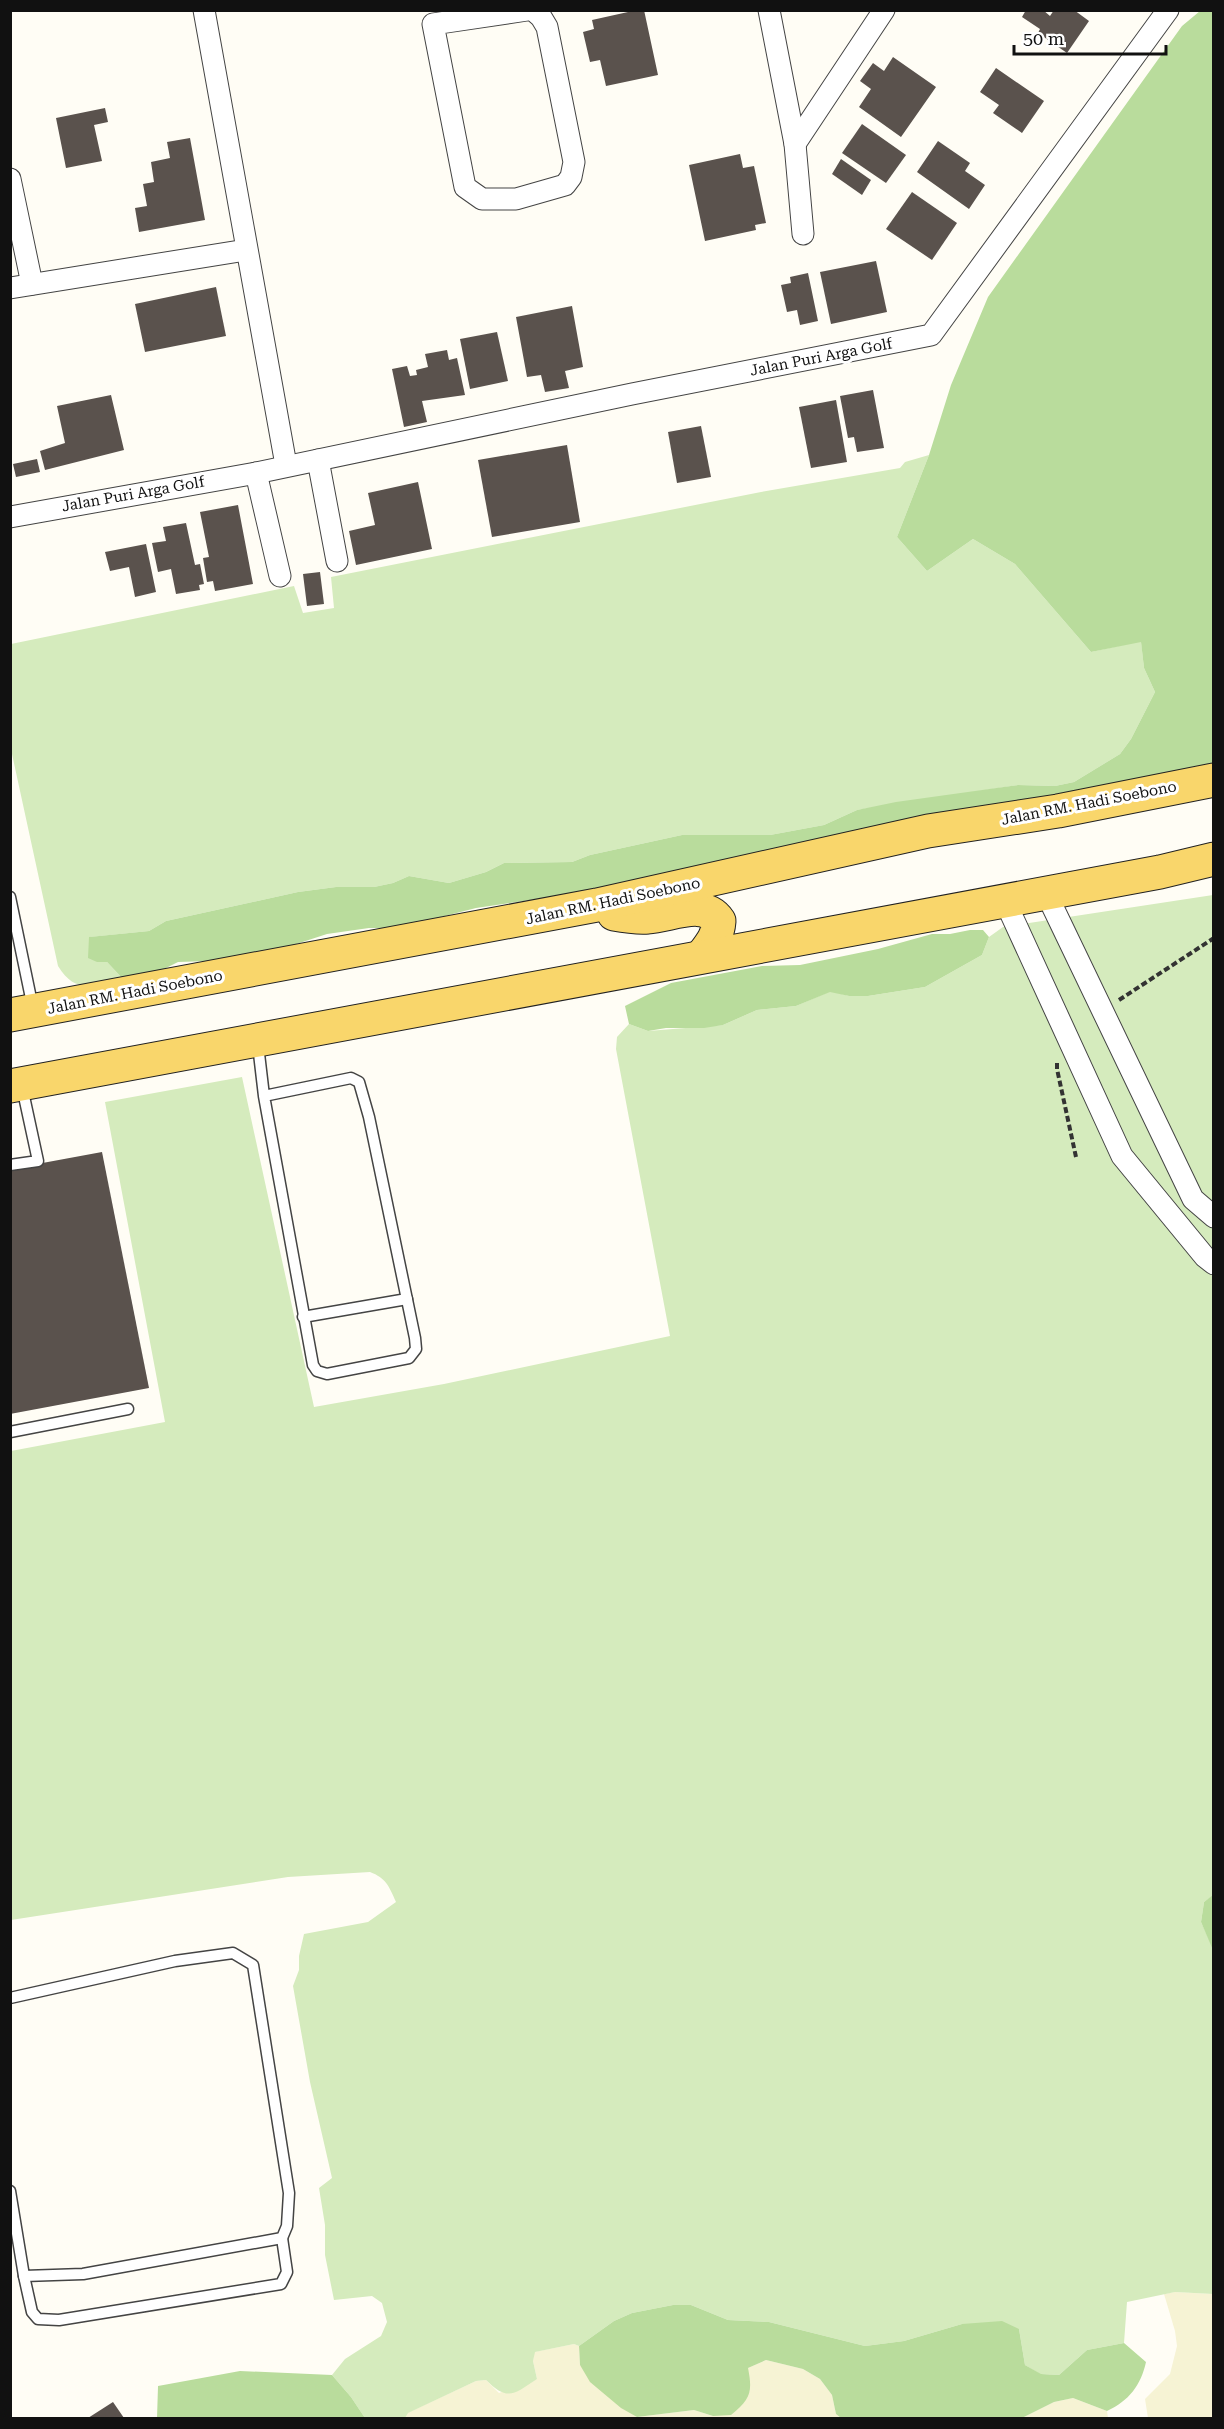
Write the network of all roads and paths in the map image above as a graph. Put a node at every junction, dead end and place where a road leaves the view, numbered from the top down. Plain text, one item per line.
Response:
1 (204, 10) edge
2 (527, 10) edge
3 (533, 10) edge
4 (769, 10) edge
5 (885, 10) edge
6 (1168, 10) edge
7 (432, 17) edge
8 (795, 144) junction
9 (10, 179) edge
10 (803, 234) dead end
11 (246, 250) junction
12 (32, 284) junction
13 (10, 288) edge
14 (318, 460) junction
15 (286, 465) junction
16 (256, 473) junction
17 (10, 517) edge
18 (337, 561) dead end
19 (280, 576) dead end
20 (1214, 780) edge
21 (1214, 859) edge
22 (1047, 893) junction
23 (10, 897) edge
24 (1005, 901) junction
25 (597, 905) junction
26 (702, 956) junction
27 (22, 1013) edge
28 (257, 1039) junction
29 (16, 1085) edge
30 (264, 1096) junction
31 (10, 1165) edge
32 (1193, 1199) junction
33 (1214, 1217) edge
34 (1209, 1260) edge
35 (406, 1299) junction
36 (303, 1317) junction
37 (128, 1409) dead end
38 (10, 1432) edge
39 (10, 1998) edge
40 (10, 2191) edge
41 (282, 2238) junction
42 (24, 2276) junction

1 - 11 street
2 - 7 street
3 - 7 street
4 - 8 street
5 - 8 street
6 - 14 street, Jalan Puri Arga Golf
8 - 10 street
9 - 12 street
11 - 12 street
11 - 15 street
12 - 13 street
14 - 15 street, Jalan Puri Arga Golf
14 - 18 street
15 - 16 street, Jalan Puri Arga Golf
16 - 17 street, Jalan Puri Arga Golf
16 - 19 street
20 - 25 main road, Jalan RM. Hadi Soebono
21 - 22 main road
22 - 24 main road
22 - 32 street
23 - 27 lane
24 - 26 main road
24 - 34 street
25 - 26 main road
25 - 27 main road, Jalan RM. Hadi Soebono
26 - 28 main road
28 - 29 main road
28 - 30 lane
29 - 31 lane
30 - 35 lane
30 - 36 lane
32 - 33 street
32 - 34 street
35 - 36 lane
35 - 36 lane
37 - 38 lane
39 - 41 lane
40 - 42 lane
41 - 42 lane
41 - 42 lane

